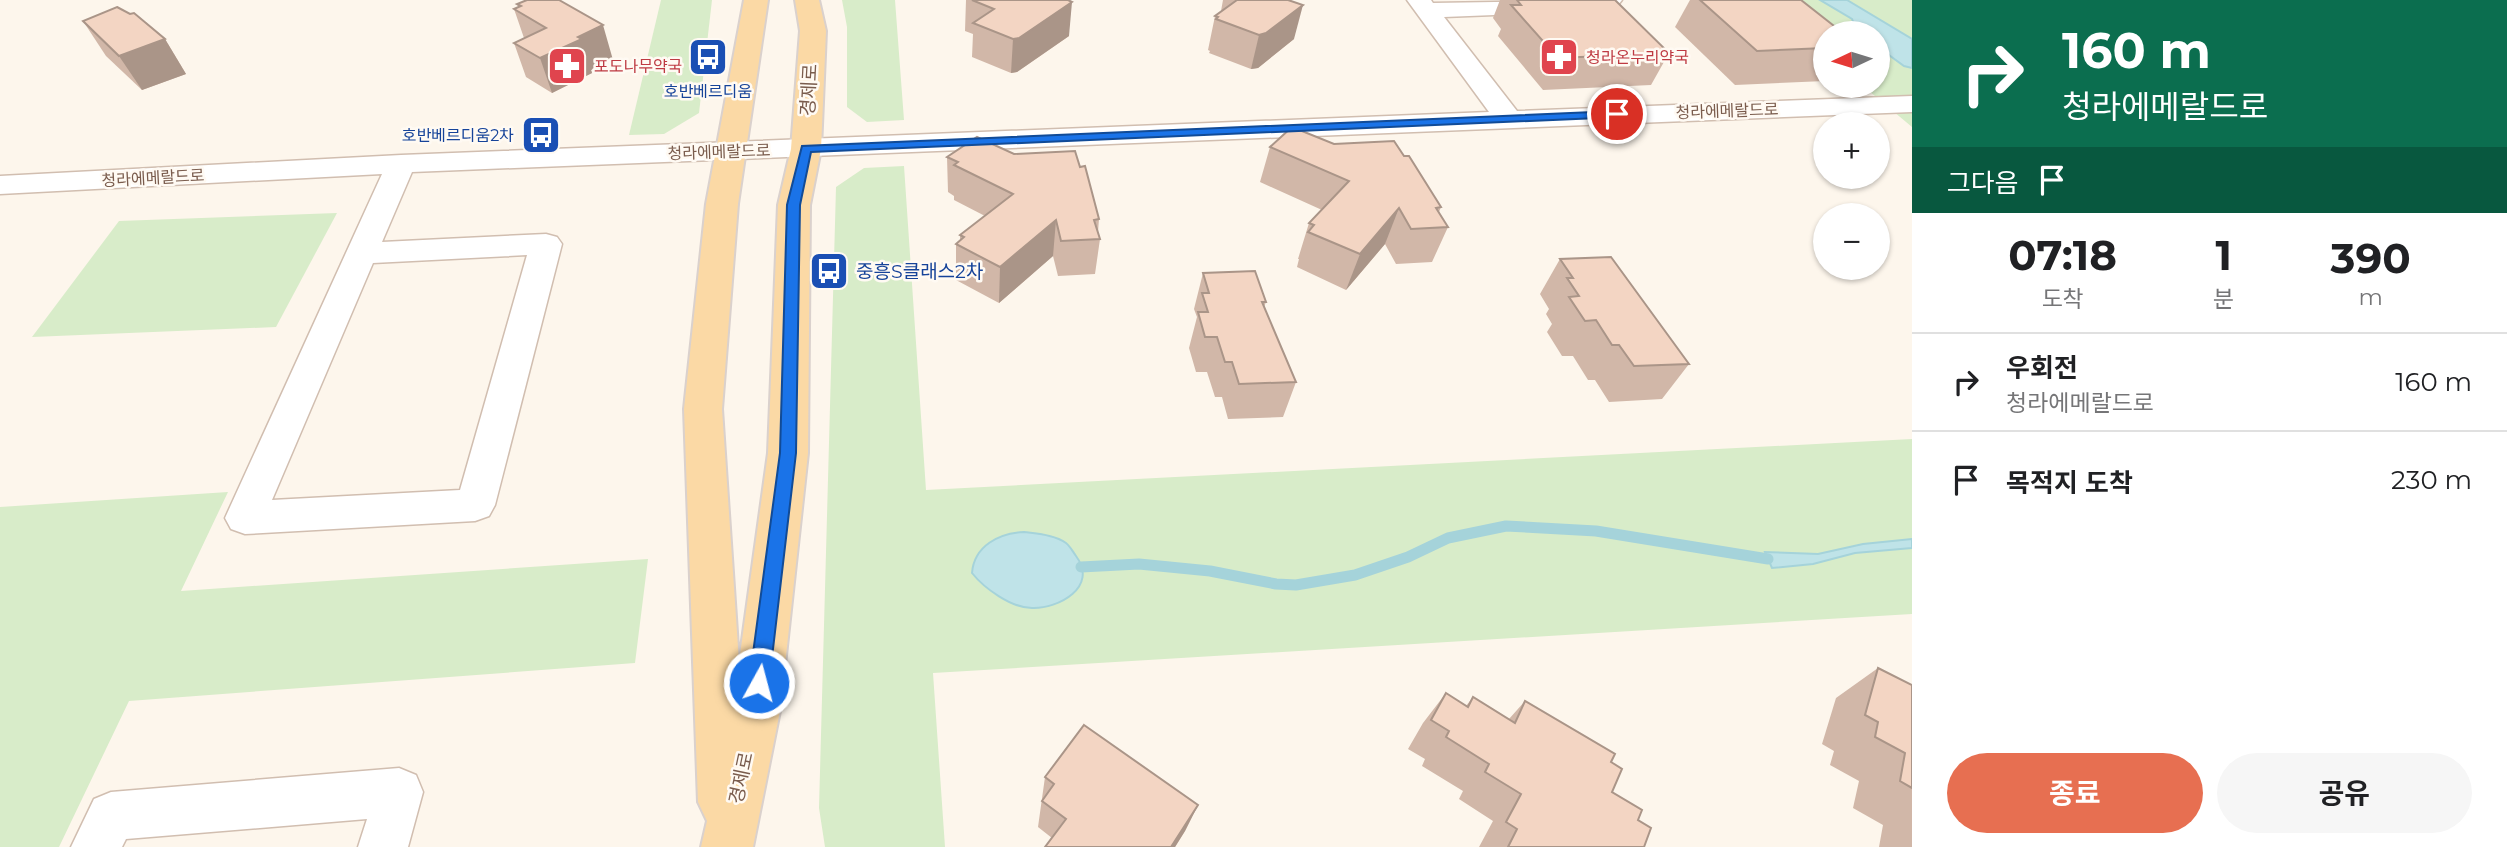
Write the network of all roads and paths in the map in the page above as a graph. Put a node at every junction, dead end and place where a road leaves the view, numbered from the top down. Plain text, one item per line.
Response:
1 (756, 0) edge
2 (807, 0) edge
3 (1610, 0) edge
4 (1423, 5) edge
5 (1912, 104) edge
6 (1508, 118) junction
7 (806, 149) junction
8 (733, 152) junction
9 (401, 164) junction
10 (0, 185) edge
11 (363, 253) junction
12 (96, 847) edge
13 (383, 847) edge
14 (726, 847) edge

1 - 8 main road, 경제로
2 - 7 main road, 경제로
3 - 4 street
4 - 6 street
5 - 6 street, 청라에메랄드로
6 - 7 street, 청라에메랄드로
7 - 8 street, 청라에메랄드로
7 - 14 main road, 경제로
8 - 9 street, 청라에메랄드로
8 - 14 main road, 경제로
9 - 10 street, 청라에메랄드로
9 - 11 street
11 - 11 street
12 - 13 street

